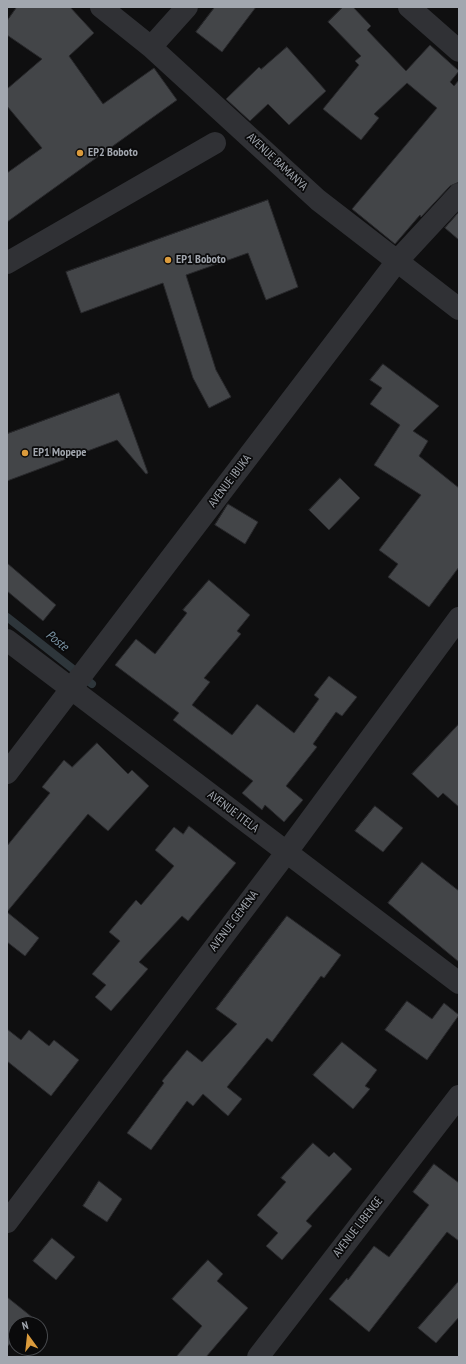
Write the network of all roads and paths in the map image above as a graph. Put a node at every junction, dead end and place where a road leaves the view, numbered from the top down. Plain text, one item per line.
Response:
1 (101, 7) edge
2 (187, 7) edge
3 (409, 7) edge
4 (151, 47) junction
5 (459, 51) edge
6 (215, 143) dead end
7 (459, 194) edge
8 (398, 260) junction
9 (7, 263) edge
10 (459, 309) edge
11 (459, 618) edge
12 (7, 640) edge
13 (72, 690) junction
14 (7, 773) edge
15 (286, 853) junction
16 (459, 983) edge
17 (459, 1096) edge
18 (7, 1222) edge
19 (258, 1357) edge

1 - 4 street, AVENUE BAMANYA
2 - 4 street
3 - 5 street
4 - 8 street, AVENUE BAMANYA
6 - 9 street
7 - 8 street, AVENUE IBUKA
8 - 10 street, AVENUE BAMANYA
8 - 13 street, AVENUE IBUKA
11 - 15 street, AVENUE GEMENA
12 - 13 street, AVENUE ITELA
13 - 14 street, AVENUE IBUKA
13 - 15 street, AVENUE ITELA
15 - 16 street, AVENUE ITELA
15 - 18 street, AVENUE GEMENA
17 - 19 street, AVENUE LIBENGE

